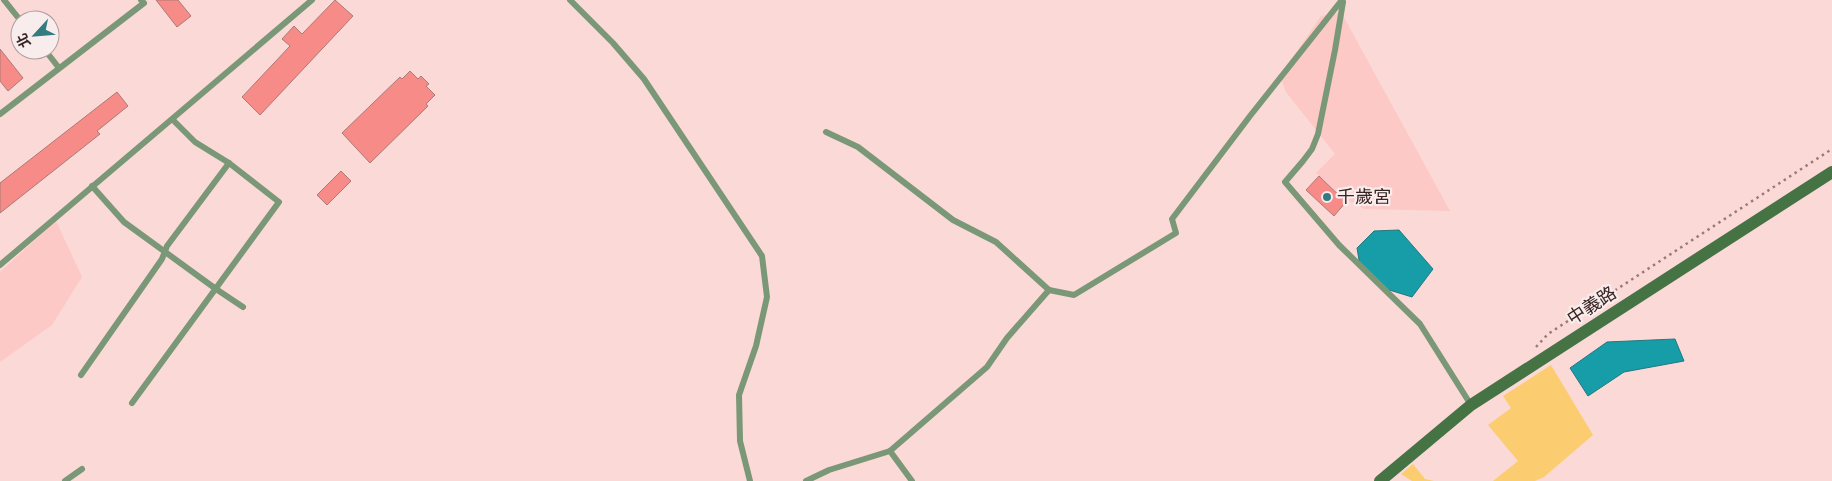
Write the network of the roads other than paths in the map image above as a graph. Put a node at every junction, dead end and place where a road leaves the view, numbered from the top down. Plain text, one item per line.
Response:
1 (4, 0) edge
2 (141, 0) edge
3 (312, 0) edge
4 (570, 0) edge
5 (1342, 0) edge
6 (12, 10) edge
7 (53, 60) edge
8 (59, 68) junction
9 (0, 114) edge
10 (173, 120) junction
11 (826, 132) dead end
12 (229, 163) junction
13 (1832, 172) edge
14 (92, 186) junction
15 (166, 253) junction
16 (0, 265) edge
17 (216, 289) junction
18 (1049, 290) junction
19 (243, 307) dead end
20 (81, 376) dead end
21 (132, 403) dead end
22 (1472, 405) junction
23 (890, 451) junction
24 (82, 469) dead end
25 (65, 481) edge
26 (750, 481) edge
27 (806, 481) edge
28 (912, 481) edge
29 (1380, 481) edge

1 - 6 lane
2 - 8 lane
3 - 10 lane
4 - 26 lane
5 - 18 lane
5 - 22 lane
7 - 8 lane
8 - 9 lane
10 - 12 lane
10 - 14 lane
11 - 18 lane
12 - 15 lane
12 - 17 lane
13 - 22 street, 中義路
14 - 15 lane
14 - 16 lane
15 - 17 lane
15 - 20 lane
17 - 19 lane
17 - 21 lane
18 - 23 lane
22 - 29 street, 中義路
23 - 27 lane
23 - 28 lane
24 - 25 lane

